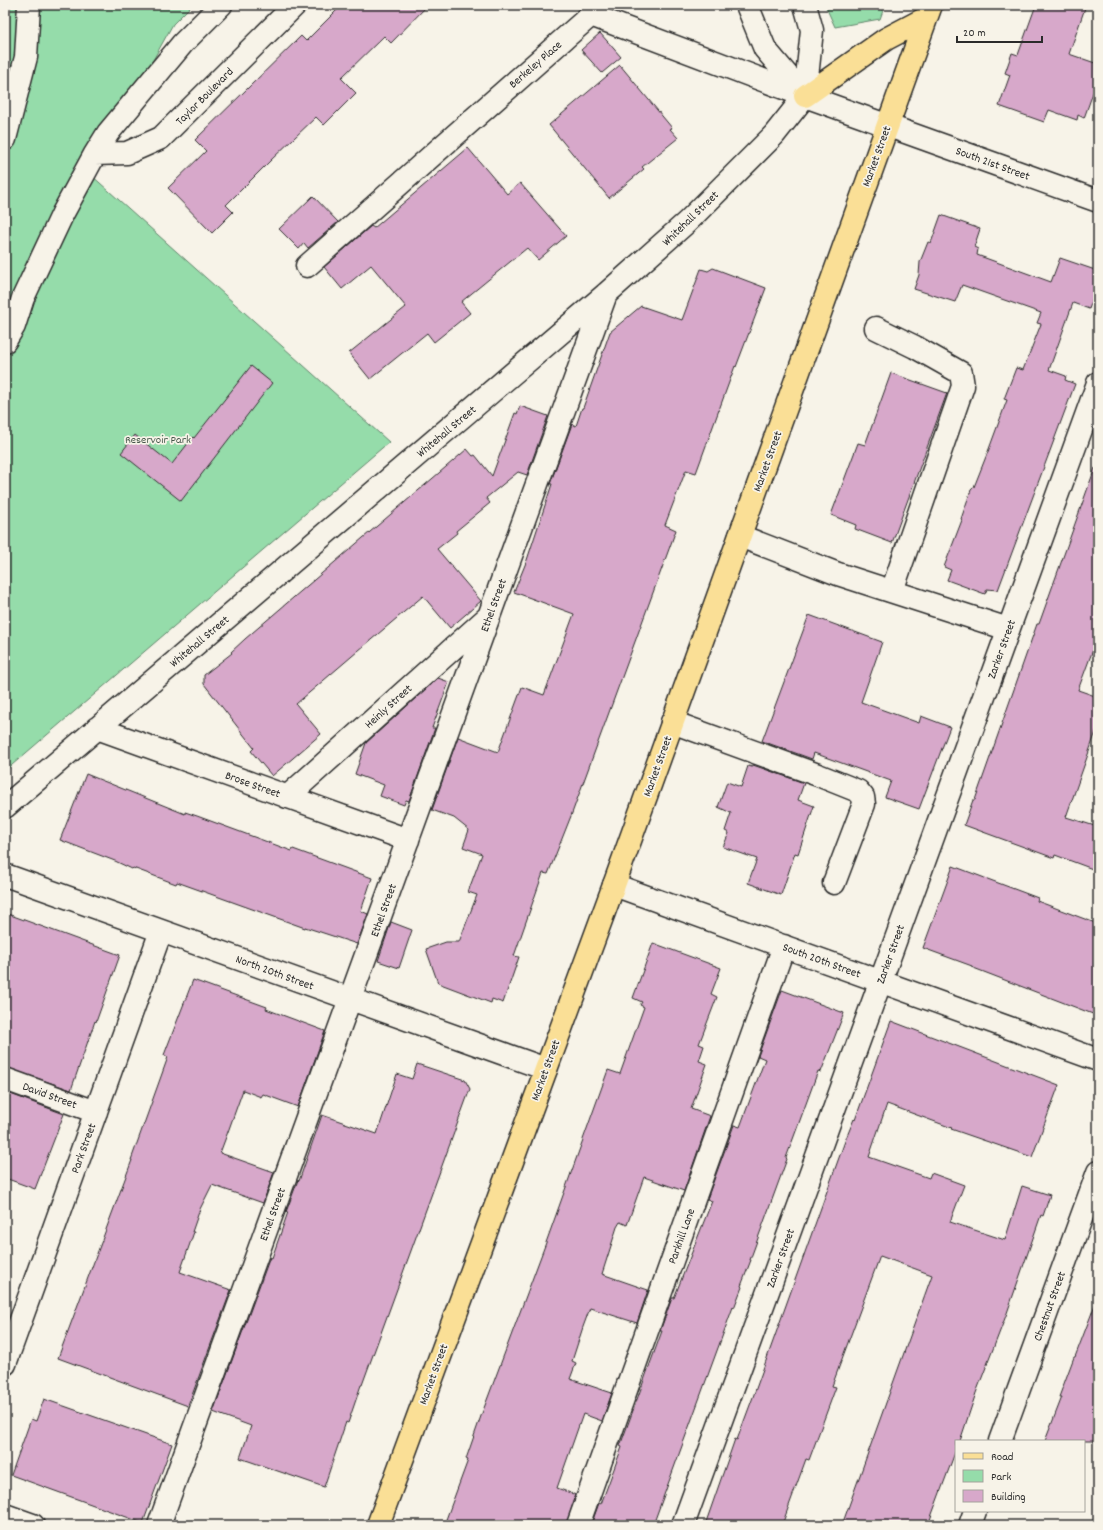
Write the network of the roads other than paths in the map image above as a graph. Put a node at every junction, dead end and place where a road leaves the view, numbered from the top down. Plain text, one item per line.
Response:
1 (29, 5) edge
2 (221, 5) edge
3 (295, 5) edge
4 (747, 5) edge
5 (805, 5) edge
6 (928, 11) edge
7 (805, 96) junction
8 (888, 125) junction
9 (5, 139) edge
10 (95, 154) junction
11 (1098, 201) edge
12 (307, 266) dead end
13 (606, 294) junction
14 (876, 328) dead end
15 (5, 341) edge
16 (1098, 383) edge
17 (740, 536) junction
18 (892, 591) junction
19 (490, 616) junction
20 (1008, 629) junction
21 (672, 722) junction
22 (97, 728) junction
23 (287, 797) junction
24 (5, 807) edge
25 (408, 840) junction
26 (5, 875) edge
27 (834, 883) dead end
28 (614, 885) junction
29 (161, 931) junction
30 (784, 946) junction
31 (880, 981) junction
32 (350, 999) junction
33 (1098, 1060) edge
34 (546, 1068) junction
35 (5, 1079) edge
36 (96, 1112) junction
37 (1098, 1172) edge
38 (5, 1364) edge
39 (1000, 1440) edge
40 (975, 1512) edge
41 (5, 1515) edge
42 (33, 1525) edge
43 (160, 1525) edge
44 (378, 1525) edge
45 (578, 1525) edge
46 (683, 1525) edge
47 (970, 1525) edge

1 - 9 street
2 - 10 street
3 - 10 street, Taylor Boulevard
4 - 7 street
5 - 7 street
6 - 7 main road
6 - 8 main road, Market Street
7 - 8 street
7 - 12 street, Berkeley Place
7 - 13 street, Whitehall Street
8 - 11 street, South 21st Street
8 - 17 main road, Market Street
10 - 15 street
13 - 19 street, Ethel Street
13 - 22 street, Whitehall Street
14 - 18 street
16 - 20 street, Zarker Street
17 - 18 street
17 - 21 main road, Market Street
18 - 20 street
19 - 23 street, Heinly Street
19 - 25 street, Ethel Street
20 - 31 street, Zarker Street
21 - 27 street
21 - 28 main road, Market Street
22 - 23 street, Brose Street
22 - 24 street, Whitehall Street
23 - 25 street, Brose Street
25 - 32 street, Ethel Street
26 - 29 street, North 20th Street
28 - 30 street, South 20th Street
28 - 34 main road, Market Street
29 - 32 street, North 20th Street
29 - 36 street, Park Street
30 - 31 street, South 20th Street
30 - 45 street, Parkhill Lane
31 - 33 street, South 20th Street
31 - 46 street, Zarker Street
32 - 34 street, North 20th Street
32 - 43 street, Ethel Street
34 - 44 main road, Market Street
35 - 36 street, David Street
36 - 38 street, Park Street
37 - 39 street, Chestnut Street
40 - 47 street
41 - 42 street

